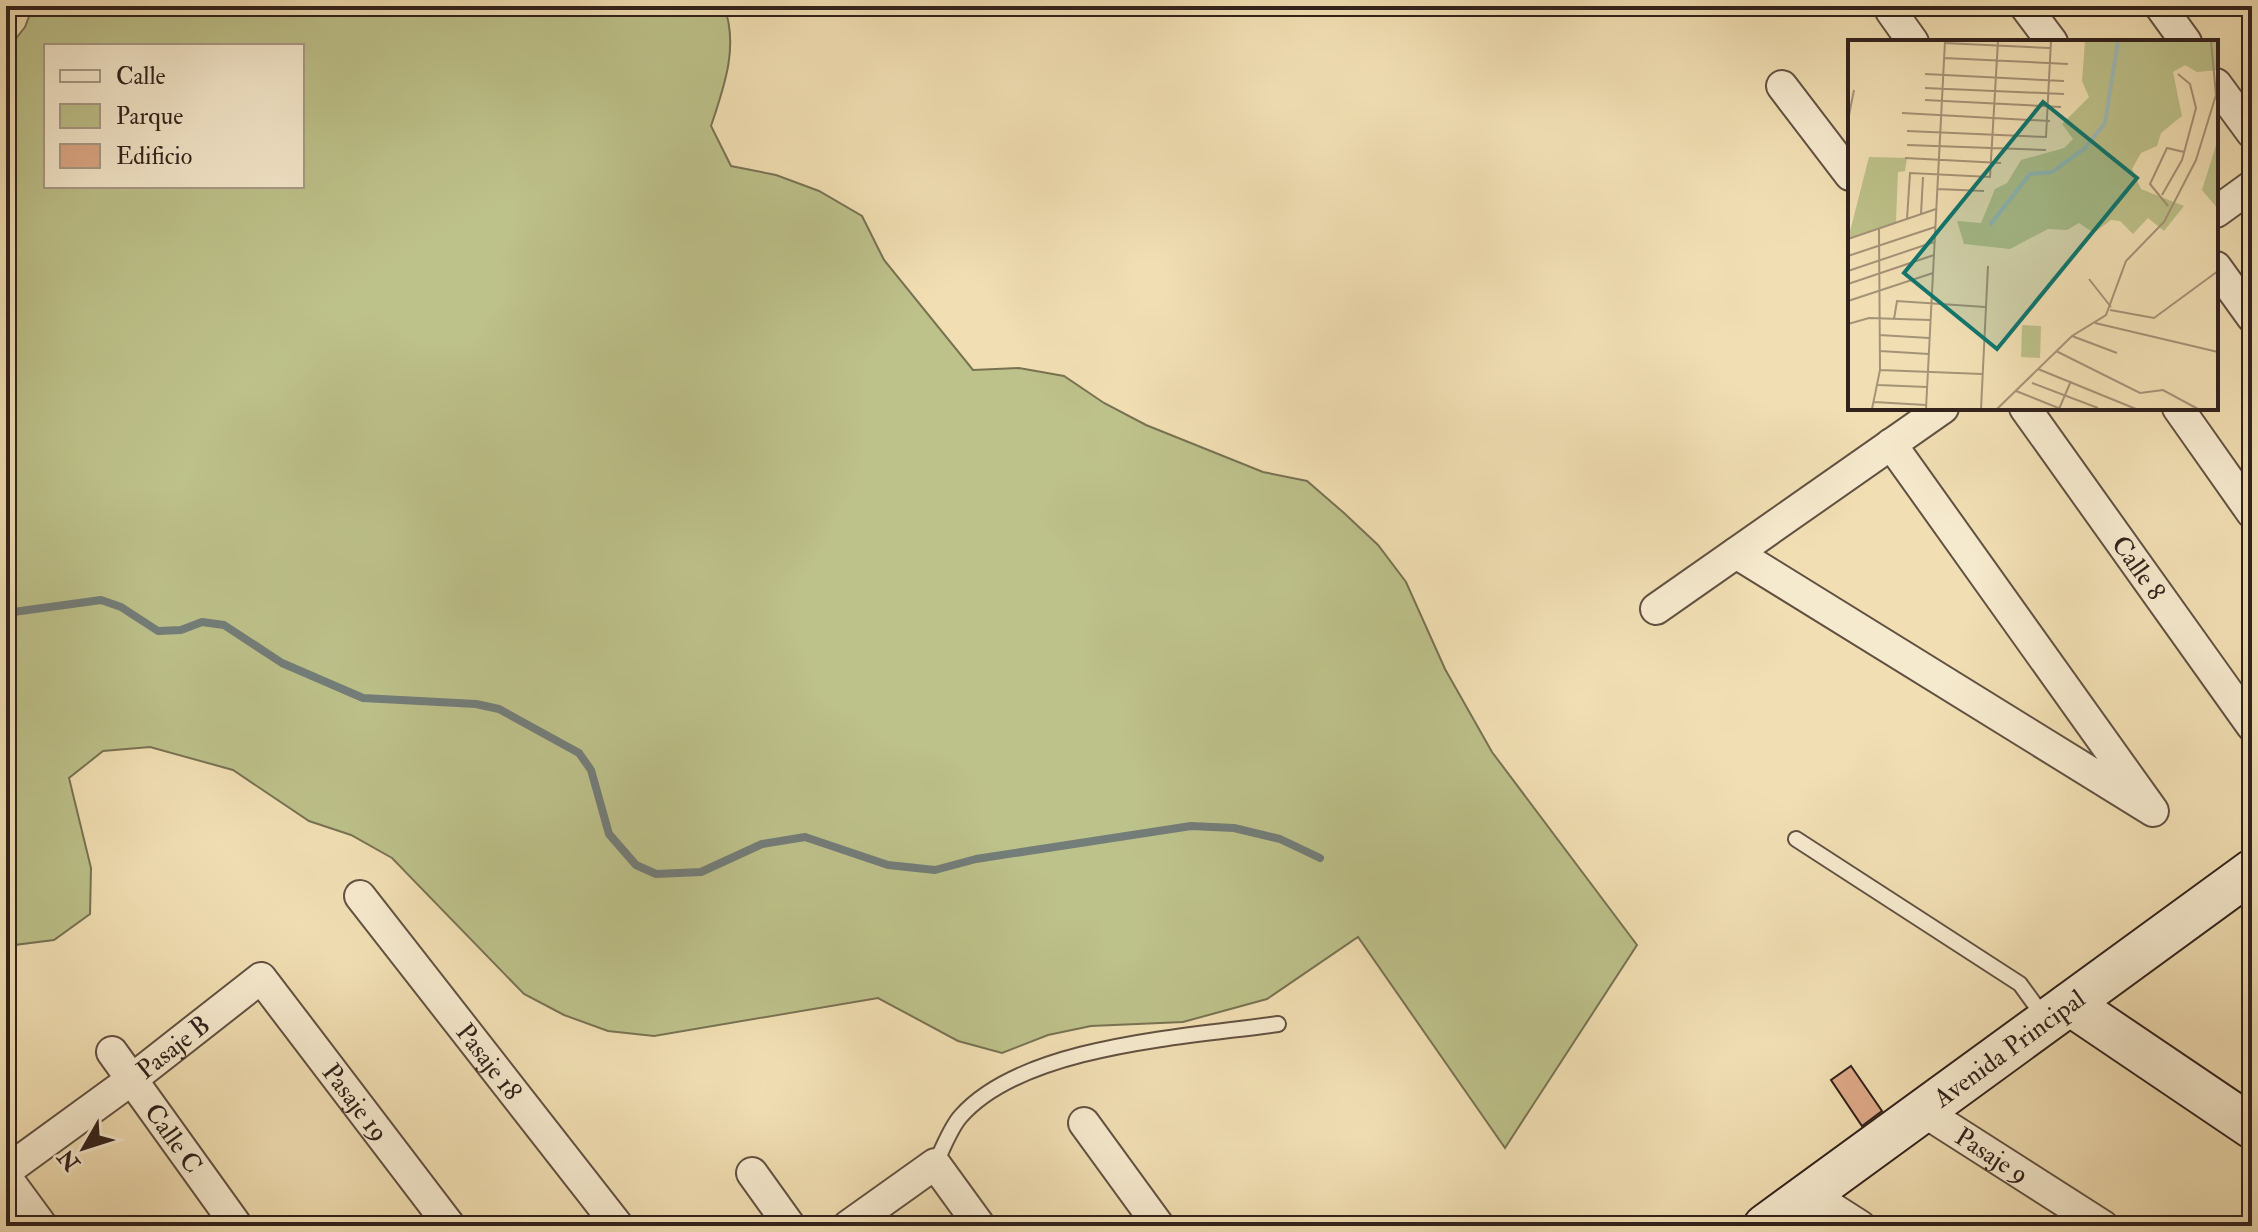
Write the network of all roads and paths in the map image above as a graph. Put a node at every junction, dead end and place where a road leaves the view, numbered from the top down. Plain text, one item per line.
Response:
1 (2025, 6) edge
2 (2160, 6) edge
3 (1891, 11) dead end
4 (1912, 40) edge
5 (2050, 40) edge
6 (2185, 40) edge
7 (1782, 86) dead end
8 (2218, 87) edge
9 (2252, 133) edge
10 (1848, 172) edge
11 (2252, 186) edge
12 (2218, 211) edge
13 (2218, 270) edge
14 (2252, 317) edge
15 (1940, 410) edge
16 (2026, 410) edge
17 (2179, 410) edge
18 (1891, 444) junction
19 (2252, 513) edge
20 (1736, 553) junction
21 (1656, 609) dead end
22 (2252, 726) edge
23 (1796, 839) dead end
24 (2252, 871) edge
25 (360, 896) dead end
26 (261, 978) joint
27 (2058, 1013) junction
28 (1278, 1024) dead end
29 (112, 1052) dead end
30 (131, 1080) junction
31 (1923, 1111) junction
32 (1084, 1123) dead end
33 (2252, 1127) edge
34 (935, 1164) junction
35 (6, 1171) edge
36 (752, 1173) dead end
37 (6, 1177) edge
38 (1810, 1194) junction
39 (42, 1226) edge
40 (237, 1226) edge
41 (450, 1226) edge
42 (618, 1226) edge
43 (790, 1226) edge
44 (848, 1226) edge
45 (980, 1226) edge
46 (1159, 1226) edge
47 (1765, 1226) edge
48 (1860, 1226) edge
49 (2103, 1226) edge

1 - 5 street
2 - 6 street
3 - 4 street
7 - 10 street
8 - 9 street
11 - 12 street
13 - 14 street
15 - 18 street
16 - 22 street, Calle 8
17 - 19 street
18 - 20 street
18 - 20 street
20 - 21 street
23 - 27 lane
24 - 27 street, Avenida Principal
25 - 42 street, Pasaje 18
26 - 30 street, Pasaje B
26 - 41 street, Pasaje 19
27 - 31 street, Avenida Principal
27 - 33 street
28 - 34 lane
29 - 30 street, Calle C
30 - 35 street, Pasaje B
30 - 40 street, Calle C
31 - 38 street, Avenida Principal
31 - 49 street, Pasaje 9
32 - 46 street
34 - 44 street
34 - 45 street
36 - 43 street
37 - 39 street
38 - 47 street, Avenida Principal
38 - 48 street

